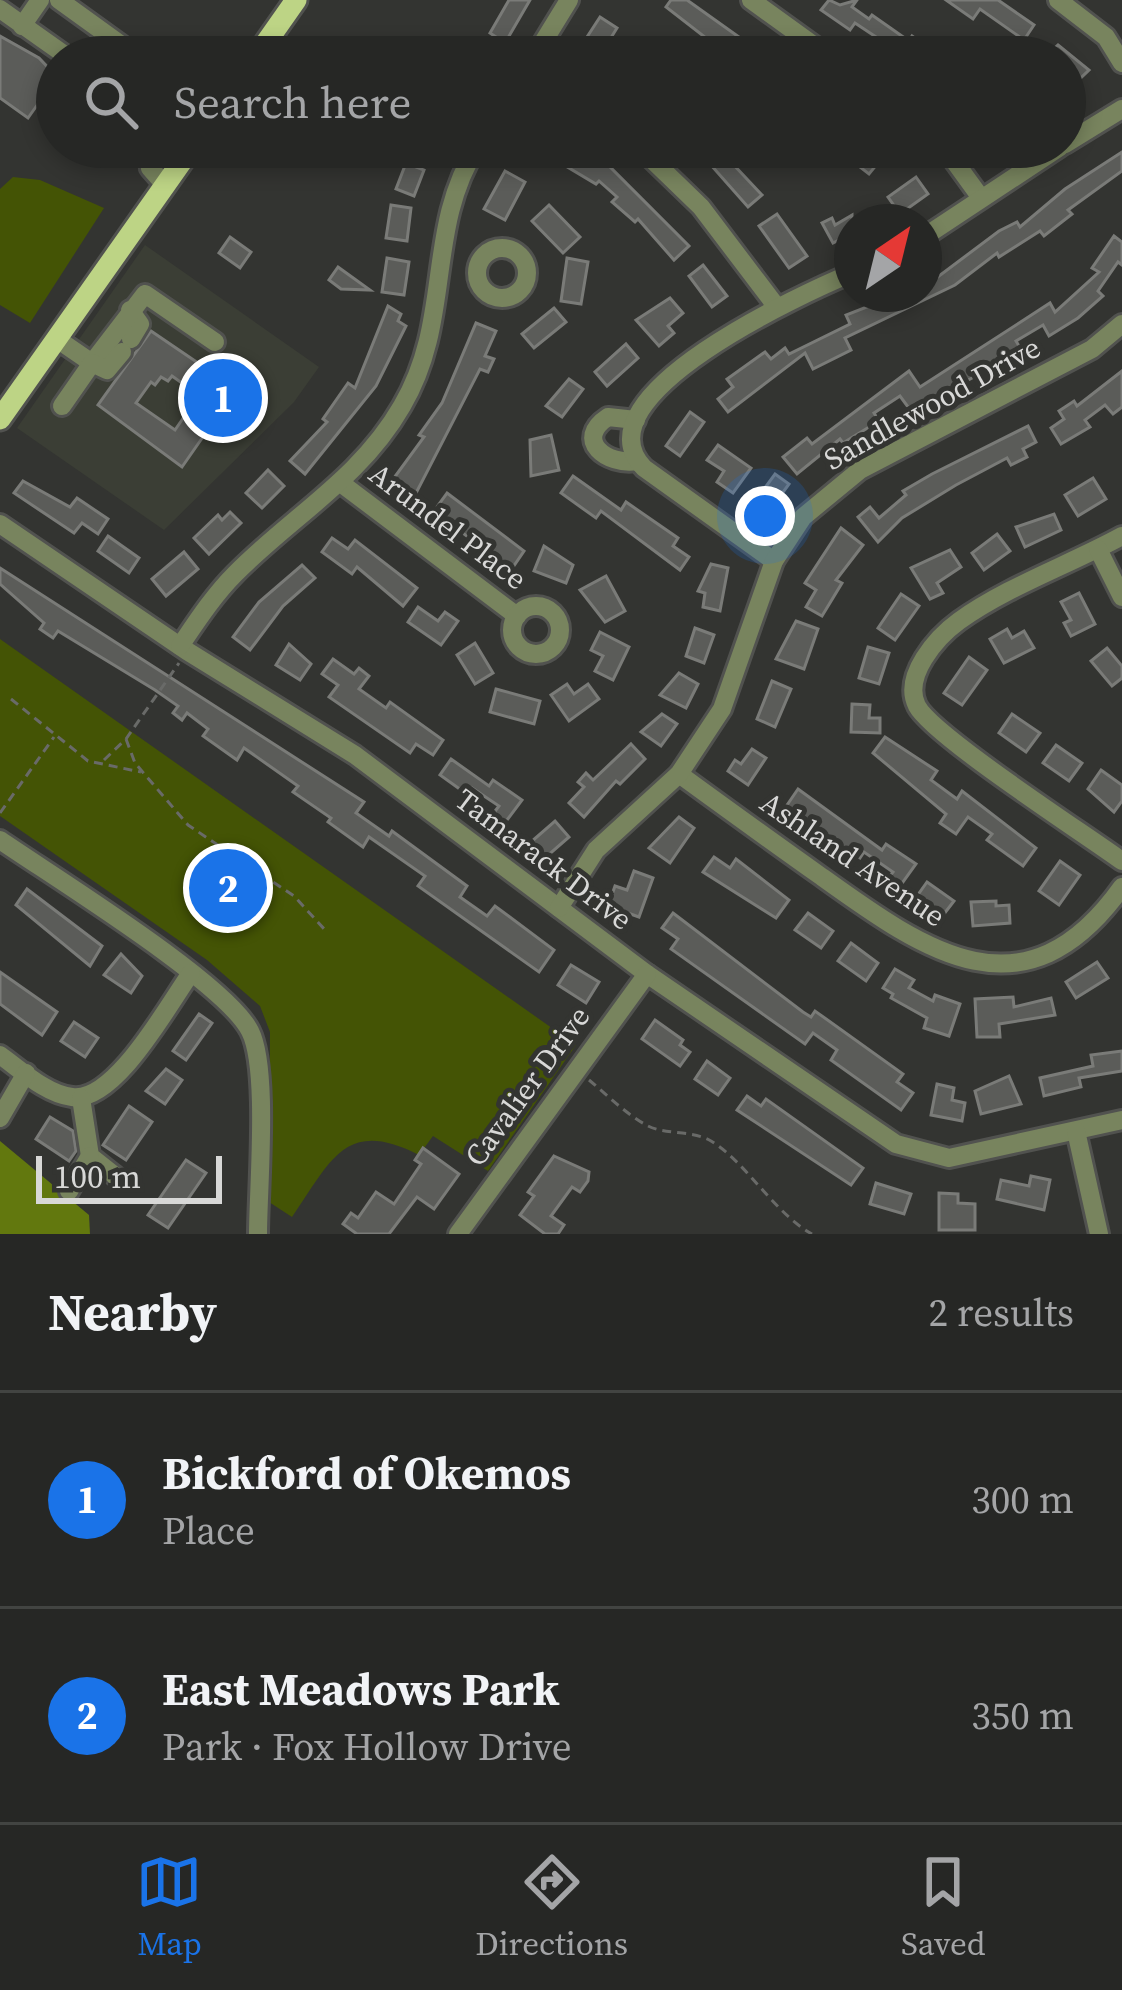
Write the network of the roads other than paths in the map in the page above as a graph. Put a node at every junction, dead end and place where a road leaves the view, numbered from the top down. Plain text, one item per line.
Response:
1 (40, 0) edge
2 (59, 0) edge
3 (296, 0) edge
4 (569, 0) edge
5 (751, 0) edge
6 (1058, 0) edge
7 (1, 12) edge
8 (22, 26) junction
9 (37, 36) edge
10 (109, 36) edge
11 (271, 36) edge
12 (548, 36) edge
13 (801, 36) edge
14 (1122, 63) edge
15 (1122, 109) edge
16 (1086, 131) edge
17 (150, 168) edge
18 (177, 168) edge
19 (466, 168) edge
20 (661, 168) edge
21 (959, 168) edge
22 (1027, 168) edge
23 (165, 185) junction
24 (981, 198) junction
25 (942, 225) edge
26 (443, 264) junction
27 (477, 272) dead end
28 (834, 281) edge
29 (776, 306) junction
30 (130, 310) junction
31 (1122, 324) edge
32 (57, 339) junction
33 (215, 342) dead end
34 (92, 363) junction
35 (62, 406) dead end
36 (0, 419) edge
37 (634, 430) junction
38 (637, 461) junction
39 (342, 484) junction
40 (0, 524) edge
41 (1122, 536) edge
42 (1098, 549) junction
43 (774, 561) junction
44 (1122, 597) edge
45 (517, 616) dead end
46 (183, 649) junction
47 (679, 775) junction
48 (0, 840) edge
49 (1122, 861) edge
50 (1122, 887) edge
51 (559, 908) junction
52 (190, 973) junction
53 (647, 974) junction
54 (0, 1055) edge
55 (26, 1073) junction
56 (81, 1098) junction
57 (0, 1118) edge
58 (1122, 1120) edge
59 (1076, 1131) junction
60 (90, 1156) junction
61 (118, 1180) dead end
62 (69, 1191) dead end
63 (258, 1234) edge
64 (458, 1234) edge
65 (1099, 1234) edge

1 - 8 street
2 - 10 street
3 - 11 main road
4 - 12 street
5 - 13 street
6 - 14 street
7 - 8 street
8 - 9 street
15 - 16 street
17 - 23 street
18 - 23 main road
19 - 26 street
20 - 29 street
21 - 24 street
22 - 24 street
23 - 32 main road
24 - 25 street
26 - 27 street
26 - 39 street
28 - 29 street
29 - 37 street
30 - 33 street
30 - 34 street
30 - 34 street
31 - 43 street, Sandlewood Drive
32 - 34 street
32 - 36 main road
34 - 35 street
37 - 38 street
37 - 38 street
38 - 43 street
39 - 45 street, Arundel Place
39 - 46 street
40 - 46 street, Tamarack Drive
41 - 42 street
42 - 44 street
42 - 49 street
43 - 47 street, Sandlewood Drive
46 - 51 street, Tamarack Drive
47 - 50 street, Ashland Avenue
47 - 51 street, Sandlewood Drive
48 - 52 street
51 - 53 street, Tamarack Drive
52 - 56 street
52 - 63 street
53 - 59 street, Tamarack Drive
53 - 64 street, Cavalier Drive
54 - 55 street
55 - 56 street
55 - 57 street
56 - 60 street
58 - 59 street, Tamarack Drive
59 - 65 street
60 - 61 street
60 - 62 street

